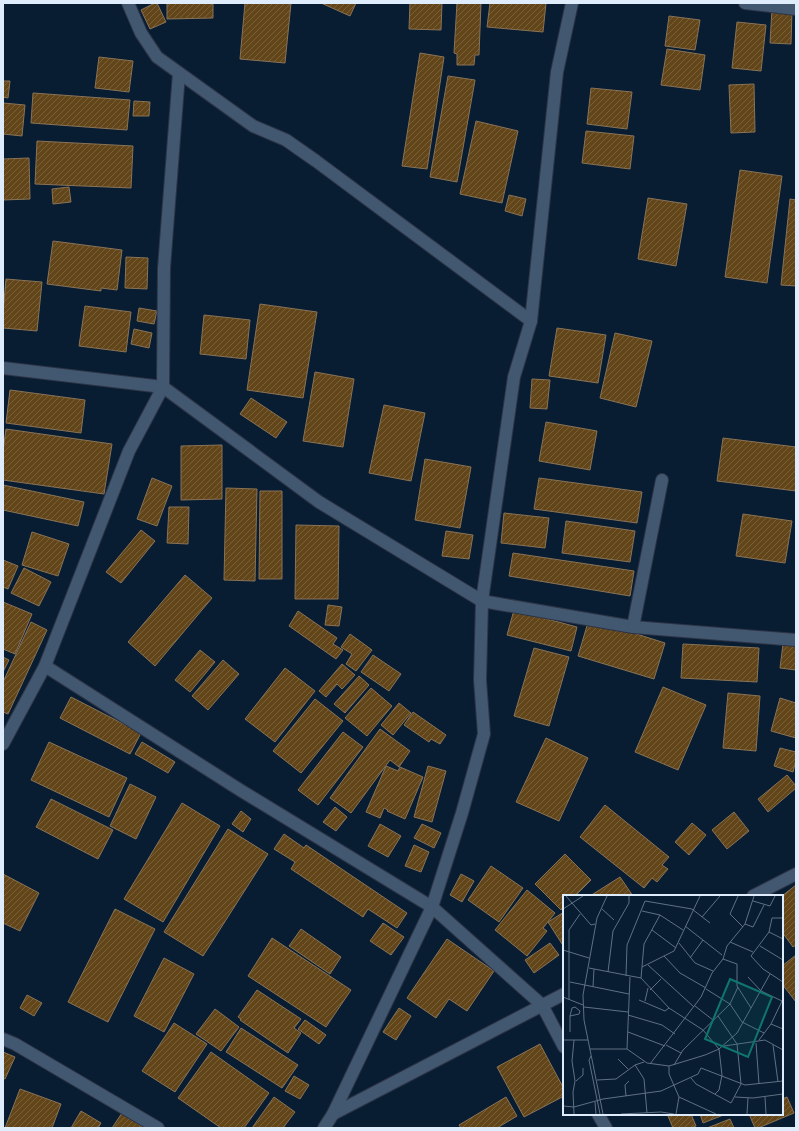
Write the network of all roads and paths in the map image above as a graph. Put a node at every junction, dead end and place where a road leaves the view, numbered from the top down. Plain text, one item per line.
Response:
1 (128, 3) edge
2 (572, 3) edge
3 (746, 3) edge
4 (796, 9) edge
5 (178, 73) junction
6 (531, 321) junction
7 (3, 368) edge
8 (163, 387) junction
9 (662, 480) dead end
10 (482, 601) junction
11 (633, 627) junction
12 (796, 640) edge
13 (45, 666) junction
14 (3, 744) edge
15 (796, 874) edge
16 (755, 895) edge
17 (432, 907) junction
18 (563, 994) edge
19 (542, 1005) junction
20 (3, 1038) edge
21 (563, 1045) edge
22 (333, 1114) junction
23 (599, 1115) edge
24 (158, 1128) edge
25 (324, 1128) edge
26 (606, 1128) edge

1 - 5 street
2 - 6 street
3 - 4 street
5 - 6 street
5 - 8 street
6 - 10 street
7 - 8 street
8 - 10 street
8 - 13 street
9 - 11 street
10 - 11 street
10 - 17 street
11 - 12 street
13 - 14 street
13 - 17 street
15 - 16 street
17 - 19 street
17 - 22 street
18 - 19 street
19 - 21 street
19 - 22 street
20 - 24 street
22 - 25 street
23 - 26 street

